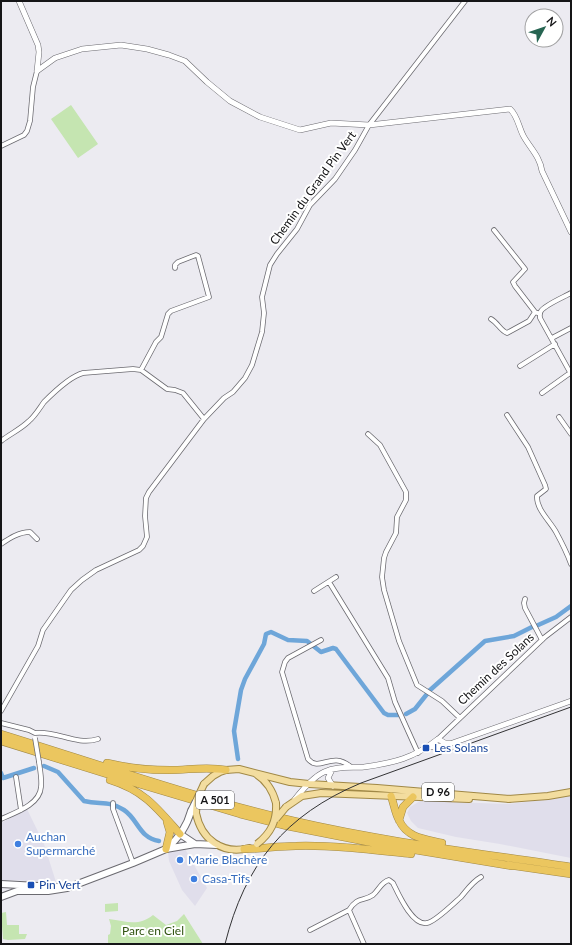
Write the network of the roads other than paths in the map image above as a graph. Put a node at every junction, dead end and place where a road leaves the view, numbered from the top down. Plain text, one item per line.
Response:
1 (19, 1) edge
2 (465, 1) edge
3 (37, 71) junction
4 (369, 125) junction
5 (1, 146) edge
6 (494, 230) dead end
7 (571, 232) edge
8 (175, 268) dead end
9 (571, 294) edge
10 (538, 313) junction
11 (491, 319) dead end
12 (571, 328) edge
13 (552, 338) junction
14 (555, 344) junction
15 (520, 366) dead end
16 (141, 370) junction
17 (571, 374) edge
18 (542, 393) dead end
19 (507, 415) dead end
20 (559, 417) dead end
21 (204, 419) junction
22 (368, 434) dead end
23 (571, 434) edge
24 (1, 441) edge
25 (36, 539) dead end
26 (1, 544) edge
27 (571, 564) edge
28 (336, 577) dead end
29 (329, 582) junction
30 (314, 590) dead end
31 (525, 598) dead end
32 (571, 617) edge
33 (321, 640) dead end
34 (542, 640) junction
35 (571, 701) edge
36 (1, 711) edge
37 (460, 718) junction
38 (1, 723) edge
39 (35, 733) junction
40 (1, 734) edge
41 (98, 739) dead end
42 (438, 739) junction
43 (1, 741) edge
44 (450, 743) junction
45 (414, 744) junction
46 (428, 747) junction
47 (29, 749) junction
48 (55, 751) junction
49 (418, 753) junction
50 (412, 756) junction
51 (350, 767) junction
52 (333, 769) junction
53 (226, 770) junction
54 (252, 772) junction
55 (16, 777) dead end
56 (309, 784) junction
57 (337, 787) junction
58 (363, 788) junction
59 (571, 792) edge
60 (391, 796) junction
61 (413, 798) junction
62 (510, 799) junction
63 (295, 800) junction
64 (113, 805) dead end
65 (21, 810) junction
66 (194, 812) junction
67 (163, 815) junction
68 (1, 819) edge
69 (275, 820) junction
70 (399, 820) junction
71 (180, 834) junction
72 (196, 844) junction
73 (218, 845) junction
74 (259, 847) junction
75 (166, 849) junction
76 (244, 849) joint
77 (536, 862) junction
78 (133, 863) junction
79 (512, 866) junction
80 (571, 867) edge
81 (571, 874) edge
82 (480, 878) dead end
83 (1, 884) edge
84 (1, 888) edge
85 (67, 888) junction
86 (1, 897) edge
87 (348, 910) junction
88 (310, 930) dead end
89 (364, 944) edge

1 - 3 street
2 - 4 street, Chemin du Grand Pin Vert
3 - 4 street
3 - 5 street
4 - 7 street
4 - 21 street, Chemin du Grand Pin Vert
6 - 10 street
8 - 16 street
9 - 10 street
10 - 11 street
10 - 13 street
12 - 13 street
13 - 14 street
14 - 15 street
14 - 17 street
16 - 21 street
16 - 24 street
17 - 18 street
19 - 27 street
20 - 23 street
21 - 36 street, Chemin du Grand Pin Vert
22 - 37 street
25 - 26 street
28 - 29 street
29 - 30 street
29 - 45 street
31 - 34 street
32 - 34 street, Chemin des Solans
33 - 51 street
34 - 37 street, Chemin des Solans
35 - 44 street
37 - 42 street, Chemin des Solans
38 - 39 street
39 - 41 street
39 - 65 street, bridge
40 - 48 highway, A 501
42 - 44 street
42 - 46 street
43 - 47 highway, A 501
44 - 46 street
45 - 49 street
45 - 50 street
46 - 49 street
47 - 67 highway
47 - 79 highway, A 501
48 - 53 highway
48 - 77 highway, A 501
49 - 50 street
50 - 51 street
51 - 52 street
52 - 56 street
52 - 57 street
53 - 54 main road
53 - 66 main road, bridge
54 - 56 main road, D 96
54 - 69 main road, bridge
55 - 65 street
56 - 57 main road, D 96
56 - 63 street
57 - 58 main road, D 96
58 - 60 main road
58 - 62 main road, D 96
59 - 62 main road, D 96
60 - 61 main road, D 96
60 - 63 main road, D 96
60 - 70 highway
61 - 62 main road, D 96
61 - 70 highway
63 - 69 main road, D 96, bridge
64 - 78 street
65 - 68 street
66 - 71 main road
66 - 73 main road
67 - 71 highway
67 - 75 highway
69 - 74 main road, bridge
70 - 77 highway
71 - 72 main road
71 - 75 main road
72 - 73 main road
72 - 75 main road
73 - 76 main road
74 - 76 highway
74 - 79 highway
75 - 78 main road
77 - 80 highway, A 501
78 - 85 main road
79 - 81 highway, A 501
82 - 87 street
83 - 85 main road
84 - 86 main road
85 - 86 main road
87 - 88 street
87 - 89 street

